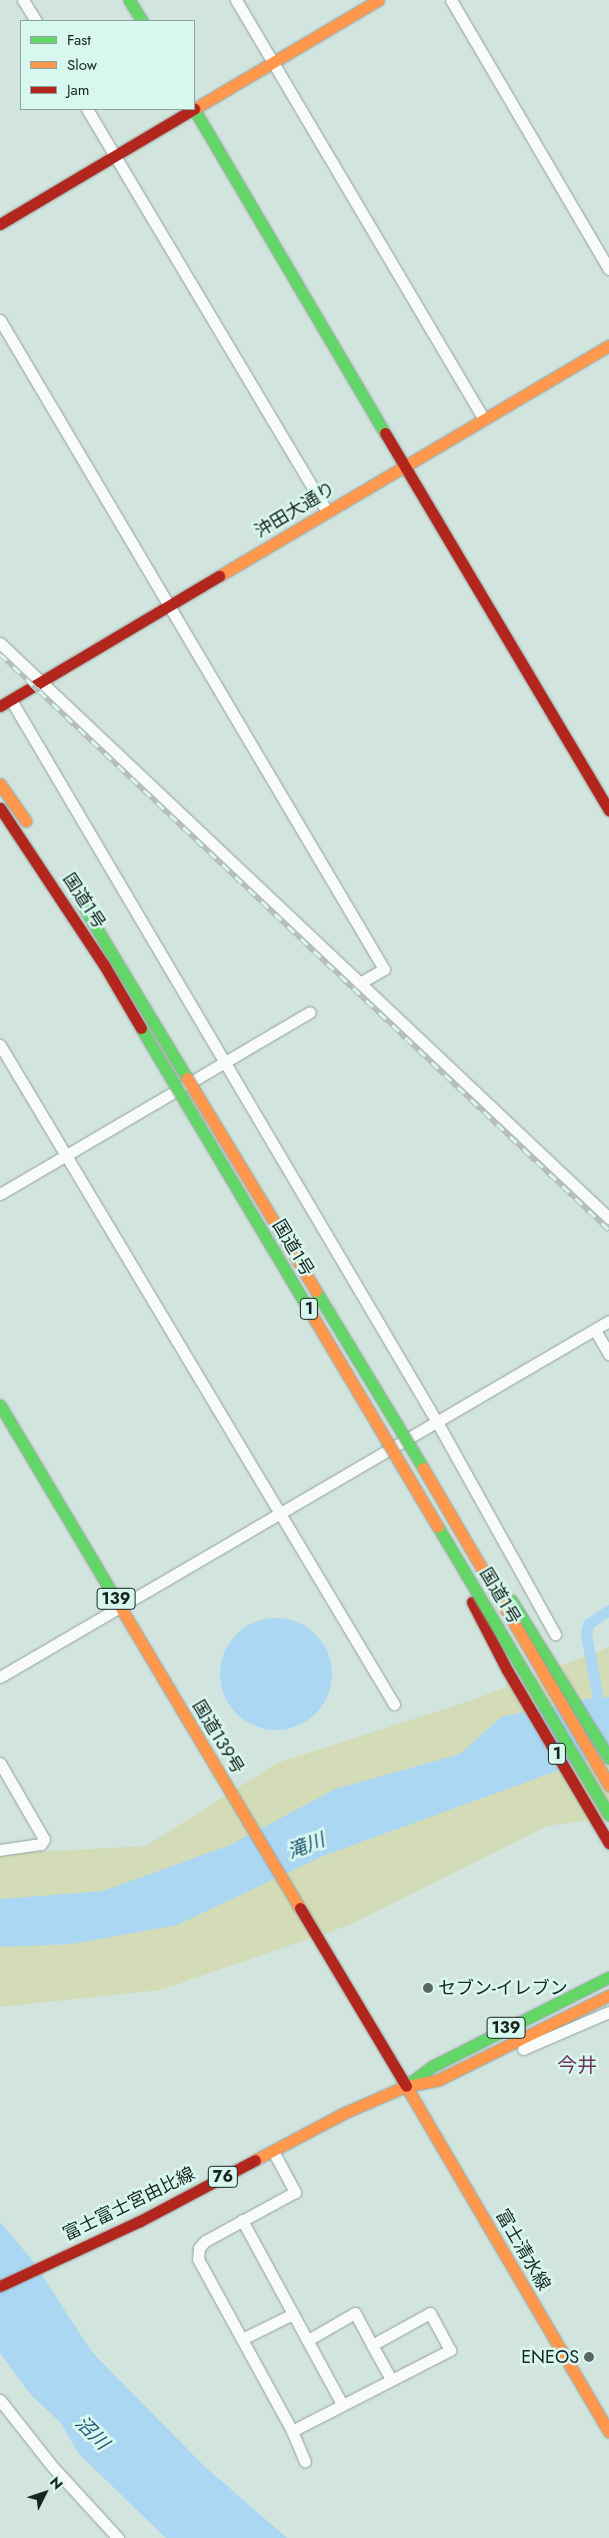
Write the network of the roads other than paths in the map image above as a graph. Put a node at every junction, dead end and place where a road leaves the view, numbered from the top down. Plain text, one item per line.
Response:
1 (23, 0) edge
2 (129, 0) edge
3 (236, 0) edge
4 (378, 0) edge
5 (452, 0) edge
6 (35, 20) edge
7 (141, 20) edge
8 (273, 62) junction
9 (195, 108) edge
10 (88, 110) edge
11 (192, 110) edge
12 (195, 110) edge
13 (116, 157) junction
14 (0, 224) edge
15 (609, 269) edge
16 (0, 320) edge
17 (609, 345) edge
18 (484, 419) junction
19 (405, 466) junction
20 (326, 512) junction
21 (169, 606) junction
22 (0, 643) edge
23 (42, 681) junction
24 (11, 700) junction
25 (0, 706) edge
26 (0, 784) edge
27 (0, 808) edge
28 (609, 811) edge
29 (31, 828) dead end
30 (74, 892) dead end
31 (360, 983) junction
32 (310, 1012) dead end
33 (0, 1045) edge
34 (225, 1063) junction
35 (66, 1156) junction
36 (0, 1194) edge
37 (609, 1218) edge
38 (609, 1321) edge
39 (595, 1330) junction
40 (609, 1354) edge
41 (0, 1405) edge
42 (437, 1422) junction
43 (413, 1452) junction
44 (400, 1461) junction
45 (279, 1515) junction
46 (120, 1607) junction
47 (555, 1634) dead end
48 (0, 1677) edge
49 (394, 1704) dead end
50 (609, 1758) edge
51 (0, 1763) edge
52 (609, 1785) edge
53 (609, 1815) edge
54 (608, 1841) edge
55 (0, 1850) edge
56 (609, 1963) edge
57 (609, 1976) edge
58 (609, 1995) edge
59 (564, 1998) junction
60 (609, 2003) edge
61 (609, 2012) edge
62 (570, 2014) junction
63 (486, 2057) junction
64 (406, 2086) junction
65 (272, 2151) junction
66 (242, 2220) junction
67 (0, 2286) edge
68 (292, 2314) junction
69 (242, 2339) junction
70 (308, 2340) junction
71 (372, 2345) junction
72 (391, 2379) junction
73 (0, 2400) edge
74 (342, 2404) junction
75 (292, 2431) junction
76 (609, 2432) edge
77 (305, 2461) dead end
78 (118, 2538) edge

1 - 6 street
2 - 7 main road
3 - 8 street
4 - 8 main road
5 - 15 street
8 - 9 main road
8 - 18 street
10 - 13 street
11 - 13 main road
12 - 19 main road
13 - 14 main road
13 - 20 street
16 - 21 street
17 - 18 main road, 沖田大通り
18 - 19 main road, 沖田大通り
19 - 20 main road, 沖田大通り
19 - 28 main road
20 - 21 main road, 沖田大通り
21 - 23 main road, 沖田大通り
21 - 31 street
22 - 23 street
23 - 24 main road, 沖田大通り
23 - 31 street
24 - 25 main road, 沖田大通り
24 - 34 street
26 - 29 main road, bridge
27 - 44 main road, 国道1号 / 1, bridge
30 - 43 main road, 国道1号 / 1, bridge
31 - 37 street
32 - 34 street
33 - 35 street
34 - 35 street
34 - 42 street
35 - 36 street
35 - 45 street
38 - 39 street
39 - 40 street
39 - 42 street
41 - 46 main road, 国道139号 / 139
42 - 45 street
42 - 47 street
43 - 50 main road, 1, bridge
43 - 52 main road, 国道1号 / 1, bridge
44 - 53 main road, 国道1号 / 1, bridge
44 - 54 main road, 1, bridge
45 - 46 street
45 - 49 street
46 - 48 street
46 - 64 main road, 国道139号 / 139
51 - 55 street
56 - 59 main road
57 - 59 main road, 139
58 - 62 main road, 139
59 - 64 main road, 139
60 - 62 main road
61 - 63 street
62 - 63 main road, 139
63 - 64 main road, 139
64 - 65 main road, 富士富士宮由比線 / 76
64 - 76 main road, 富士清水線
65 - 66 street
65 - 67 main road, 富士富士宮由比線 / 76
66 - 68 street
66 - 69 street
68 - 69 street
68 - 70 street
69 - 75 street
70 - 71 street
70 - 74 street
71 - 72 street
71 - 72 street
72 - 74 street
73 - 78 street
74 - 75 street
75 - 77 street

